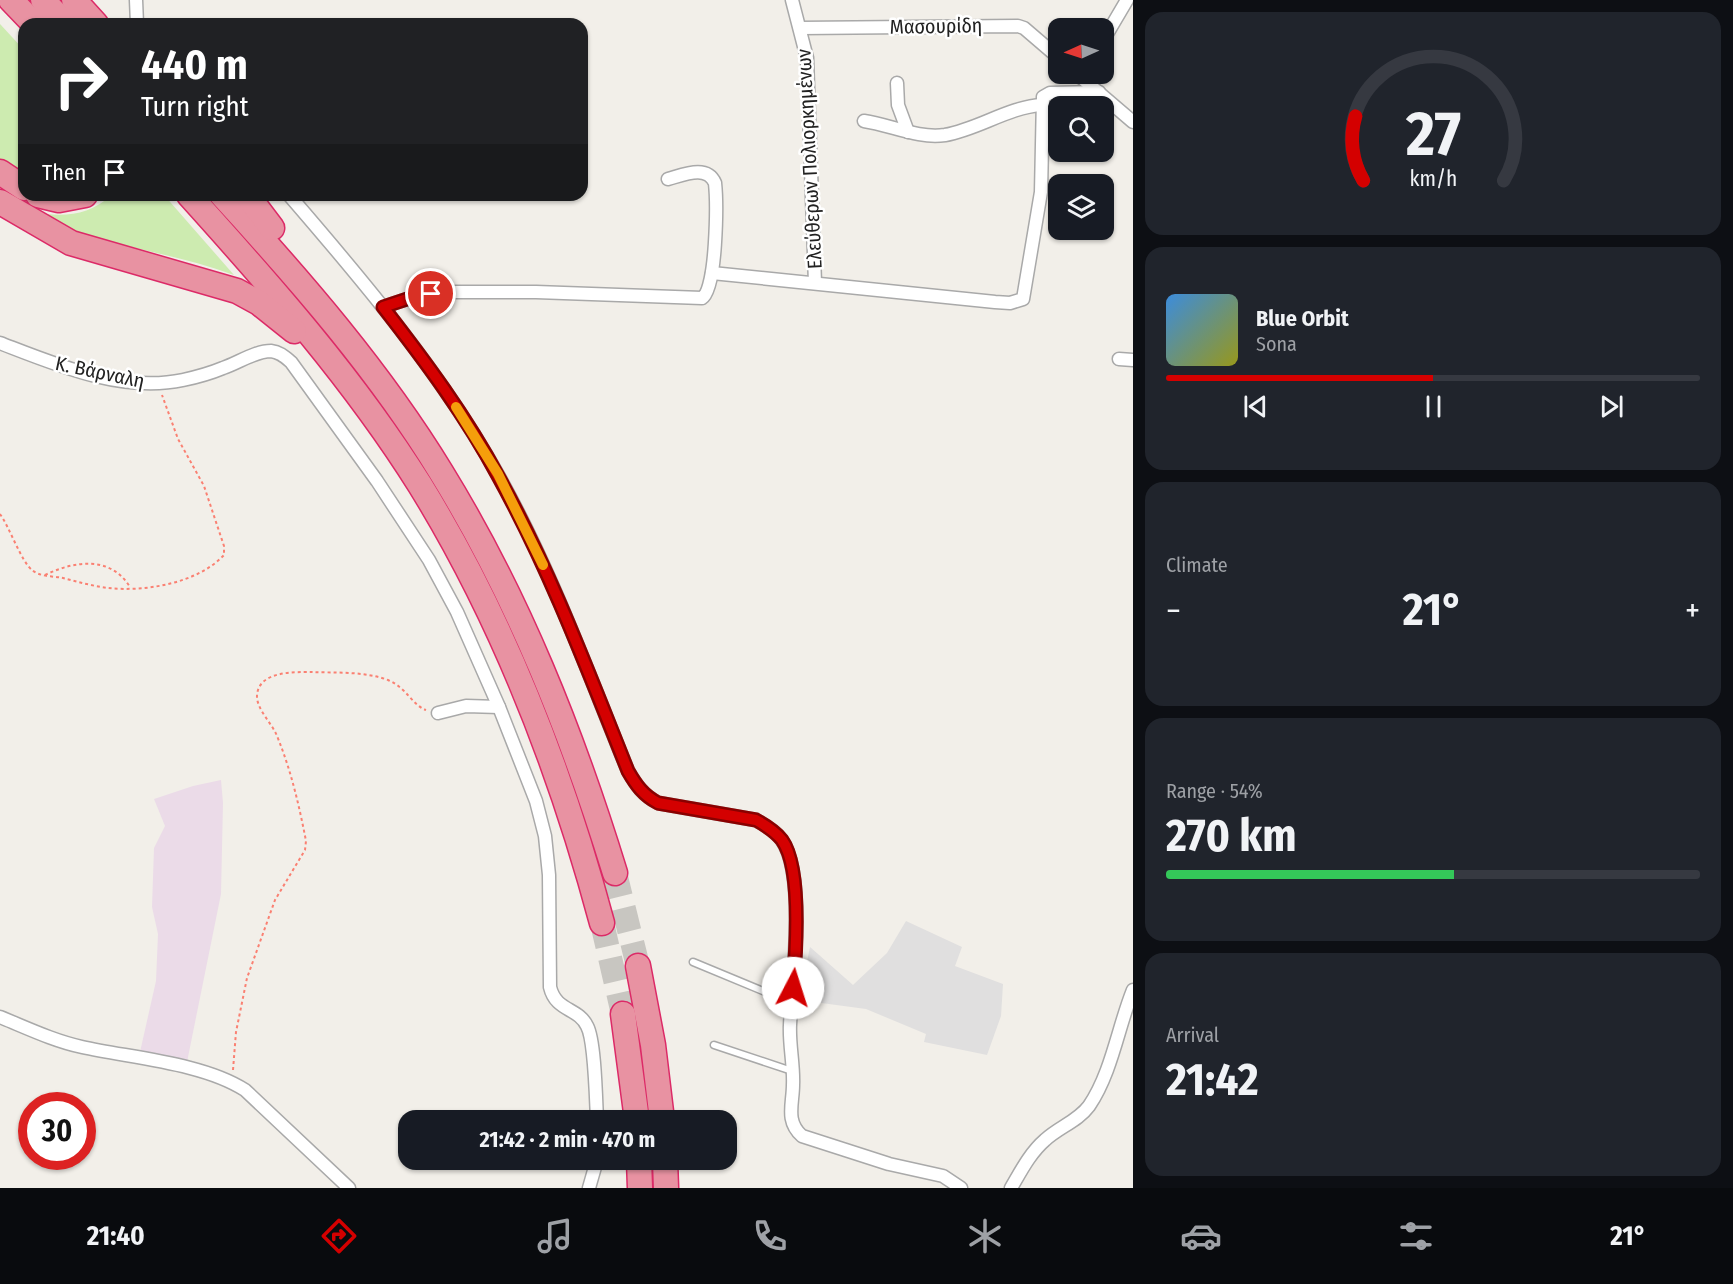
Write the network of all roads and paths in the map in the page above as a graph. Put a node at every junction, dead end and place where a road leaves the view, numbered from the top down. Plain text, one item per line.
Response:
1 (11, 0) edge
2 (43, 0) edge
3 (74, 0) edge
4 (136, 0) edge
5 (792, 0) edge
6 (1127, 0) edge
7 (28, 18) edge
8 (60, 18) edge
9 (90, 18) edge
10 (136, 18) edge
11 (1114, 22) edge
12 (800, 28) junction
13 (1048, 49) edge
14 (897, 83) dead end
15 (1091, 84) edge
16 (1099, 92) junction
17 (1042, 105) junction
18 (864, 121) dead end
19 (1133, 122) edge
20 (908, 132) junction
21 (0, 172) edge
22 (668, 179) dead end
23 (18, 184) edge
24 (194, 201) edge
25 (227, 201) edge
26 (251, 201) edge
27 (294, 201) edge
28 (0, 202) edge
29 (712, 273) junction
30 (815, 283) junction
31 (383, 307) junction
32 (0, 343) edge
33 (1119, 359) dead end
34 (1133, 360) edge
35 (158, 384) junction
36 (413, 429) junction
37 (393, 444) junction
38 (0, 514) edge
39 (44, 575) junction
40 (130, 587) junction
41 (499, 706) junction
42 (438, 713) joint
43 (615, 873) tunnel mouth
44 (602, 923) tunnel mouth
45 (693, 962) dead end
46 (638, 966) tunnel mouth
47 (1133, 990) edge
48 (792, 1003) junction
49 (623, 1014) tunnel mouth
50 (0, 1017) edge
51 (714, 1045) dead end
52 (792, 1071) junction
53 (230, 1081) junction
54 (596, 1110) edge
55 (636, 1110) edge
56 (661, 1110) edge
57 (594, 1170) edge
58 (639, 1170) edge
59 (665, 1170) edge
60 (349, 1188) edge
61 (589, 1188) edge
62 (640, 1188) edge
63 (666, 1188) edge
64 (961, 1188) edge
65 (1011, 1188) edge

1 - 7 highway
2 - 8 highway
3 - 9 highway
4 - 10 street
5 - 12 street, Ελεύθερων Πολιορκημένων
6 - 11 street
12 - 13 street, Μασουρίδη
12 - 30 street, Ελεύθερων Πολιορκημένων
14 - 20 street
15 - 16 street
16 - 17 street
16 - 19 street
17 - 20 street
17 - 30 street
18 - 20 street
21 - 23 highway
22 - 29 street
24 - 37 highway
25 - 36 highway
26 - 36 highway
27 - 31 street
28 - 37 highway
29 - 30 street
29 - 31 street
31 - 48 street
32 - 35 street, Κ. Βάρναλη
33 - 34 street
35 - 40 path
35 - 41 street, Κ. Βάρναλη
36 - 43 highway
37 - 44 highway
38 - 39 path
39 - 40 path
39 - 40 path
41 - 42 street
41 - 54 street
42 - 53 path
45 - 48 lane
46 - 56 highway
47 - 65 street
48 - 52 street
49 - 55 highway
50 - 53 street
51 - 52 lane
52 - 64 street
53 - 60 street
57 - 61 street
58 - 62 highway
59 - 63 highway

